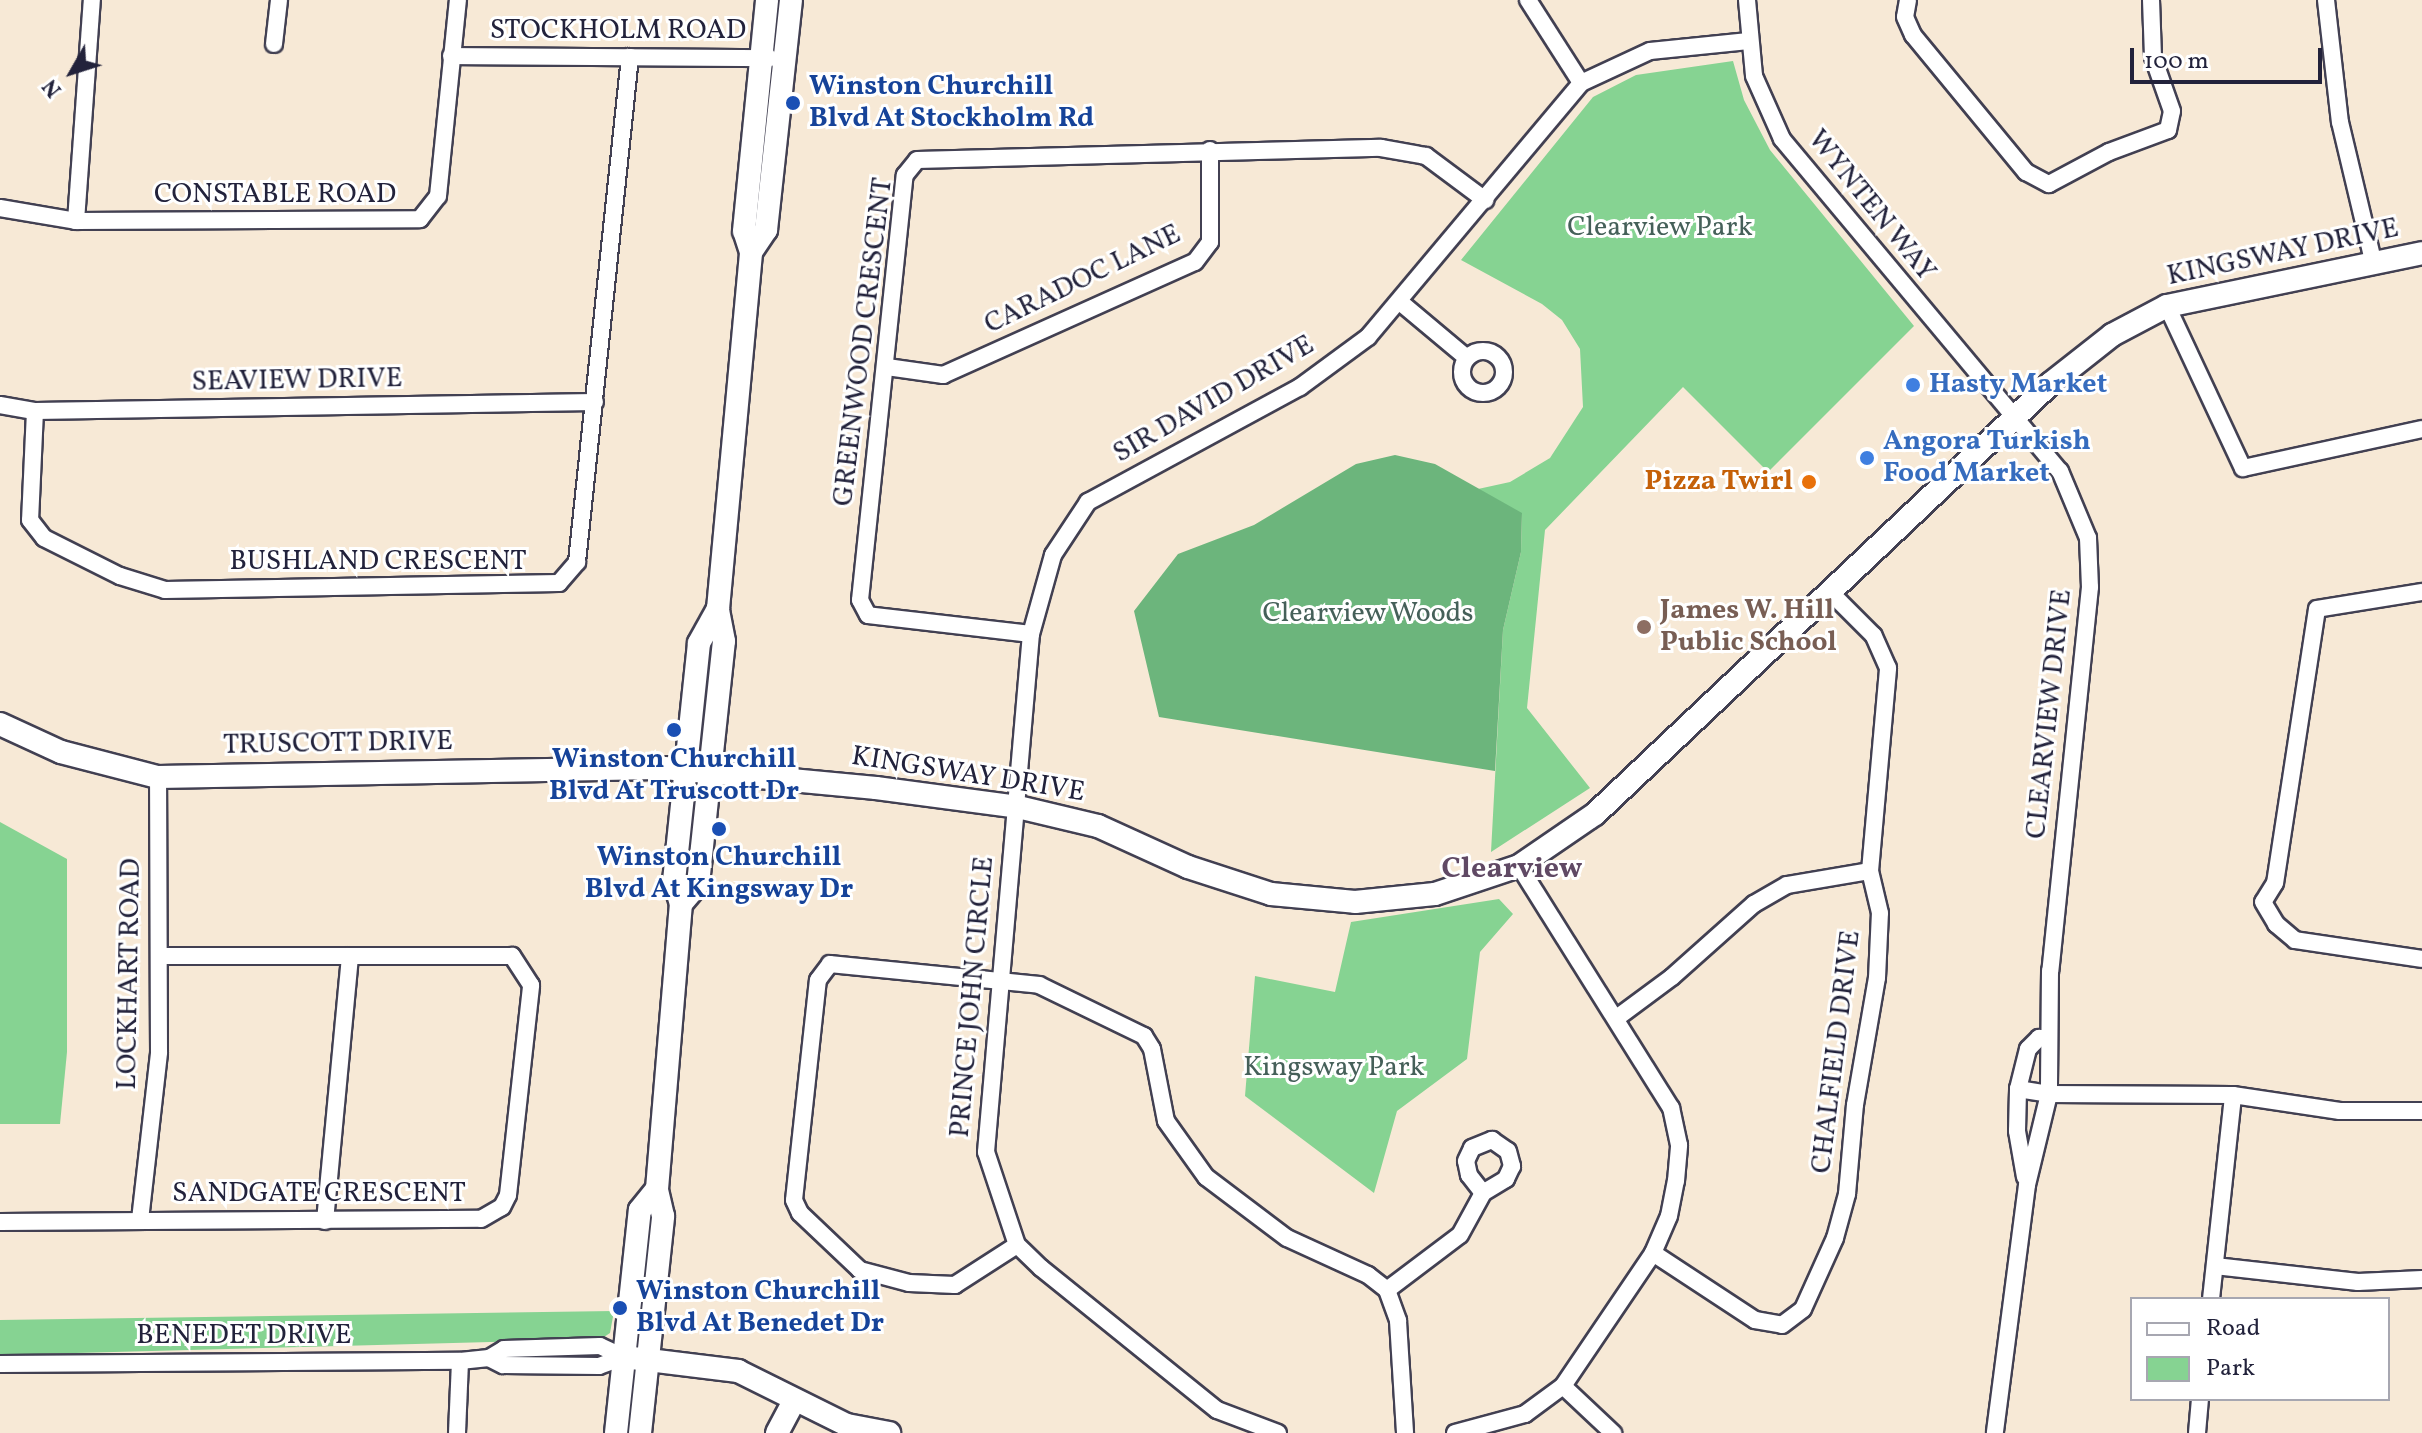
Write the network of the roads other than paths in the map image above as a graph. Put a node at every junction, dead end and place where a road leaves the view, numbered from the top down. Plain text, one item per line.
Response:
1 (92, 0) edge
2 (279, 0) edge
3 (458, 0) edge
4 (767, 0) edge
5 (791, 0) edge
6 (1528, 0) edge
7 (1747, 0) edge
8 (1908, 0) edge
9 (2151, 0) edge
10 (2326, 0) edge
11 (1748, 41) junction
12 (274, 44) dead end
13 (451, 56) junction
14 (630, 57) junction
15 (760, 58) junction
16 (785, 58) junction
17 (1581, 83) junction
18 (1210, 150) junction
19 (1485, 200) junction
20 (0, 208) edge
21 (76, 221) junction
22 (751, 252) junction
23 (2422, 253) edge
24 (2373, 261) junction
25 (1400, 302) junction
26 (2167, 306) junction
27 (1467, 358) dead end
28 (887, 367) junction
29 (595, 402) junction
30 (0, 405) edge
31 (35, 411) junction
32 (2014, 418) junction
33 (2422, 429) edge
34 (1830, 592) junction
35 (2422, 592) edge
36 (718, 609) junction
37 (1031, 634) junction
38 (0, 724) edge
39 (686, 771) junction
40 (710, 773) junction
41 (158, 777) junction
42 (1018, 807) junction
43 (1519, 866) junction
44 (1870, 871) junction
45 (681, 904) junction
46 (160, 956) junction
47 (350, 956) junction
48 (2422, 959) edge
49 (998, 978) junction
50 (1618, 1017) junction
51 (2049, 1038) junction
52 (2018, 1089) junction
53 (2049, 1094) junction
54 (2233, 1095) junction
55 (2422, 1111) edge
56 (2027, 1185) junction
57 (657, 1189) junction
58 (1483, 1193) dead end
59 (140, 1220) junction
60 (325, 1221) junction
61 (0, 1222) edge
62 (1017, 1245) junction
63 (1653, 1253) junction
64 (2215, 1266) junction
65 (2422, 1279) edge
66 (1387, 1290) junction
67 (2211, 1297) edge
68 (624, 1357) junction
69 (649, 1358) junction
70 (460, 1361) junction
71 (0, 1364) edge
72 (1563, 1386) junction
73 (794, 1401) junction
74 (2200, 1401) edge
75 (457, 1433) edge
76 (616, 1433) edge
77 (640, 1433) edge
78 (777, 1433) edge
79 (889, 1433) edge
80 (1278, 1433) edge
81 (1405, 1433) edge
82 (1455, 1433) edge
83 (1613, 1433) edge
84 (1995, 1433) edge
85 (2197, 1433) edge

1 - 21 street
2 - 12 street
3 - 13 street, CONSTABLE ROAD
4 - 15 street
5 - 16 street
6 - 17 street
7 - 11 street, WYNTEN WAY
8 - 9 street
10 - 24 street
11 - 17 street, SIR DAVID DRIVE
11 - 32 street, WYNTEN WAY
13 - 14 street, STOCKHOLM ROAD
13 - 21 street, CONSTABLE ROAD
14 - 15 street, STOCKHOLM ROAD
14 - 29 street, BUSHLAND CRESCENT
15 - 16 street, STOCKHOLM ROAD
15 - 22 street
16 - 22 street
17 - 19 street, SIR DAVID DRIVE
18 - 19 street, GREENWOOD CRESCENT
18 - 28 street, CARADOC LANE
18 - 28 street, GREENWOOD CRESCENT
19 - 25 street, SIR DAVID DRIVE
20 - 21 street, CONSTABLE ROAD
22 - 36 street
23 - 24 street, KINGSWAY DRIVE
24 - 26 street, KINGSWAY DRIVE
25 - 27 street
25 - 37 street, SIR DAVID DRIVE
26 - 32 street, KINGSWAY DRIVE
26 - 33 street
28 - 37 street, GREENWOOD CRESCENT
29 - 31 street, SEAVIEW DRIVE
29 - 31 street, BUSHLAND CRESCENT
30 - 31 street, SEAVIEW DRIVE
32 - 34 street, KINGSWAY DRIVE
32 - 51 street, CLEARVIEW DRIVE
34 - 43 street, KINGSWAY DRIVE
34 - 44 street, CHALFIELD DRIVE
35 - 48 street
36 - 39 street
36 - 40 street
37 - 42 street, SIR DAVID DRIVE
38 - 41 street, TRUSCOTT DRIVE
39 - 40 street, TRUSCOTT DRIVE
39 - 41 street, TRUSCOTT DRIVE
39 - 45 street
40 - 42 street, KINGSWAY DRIVE
40 - 45 street
41 - 46 street, LOCKHART ROAD
42 - 43 street, KINGSWAY DRIVE
42 - 49 street, PRINCE JOHN CIRCLE
43 - 50 street
44 - 50 street
44 - 63 street, CHALFIELD DRIVE
45 - 57 street
46 - 47 street, SANDGATE CRESCENT
46 - 59 street, LOCKHART ROAD
47 - 60 street
47 - 60 street, SANDGATE CRESCENT
49 - 62 street, PRINCE JOHN CIRCLE
49 - 62 street
49 - 66 street
50 - 63 street
51 - 52 street, CLEARVIEW DRIVE
51 - 53 street, CLEARVIEW DRIVE
52 - 53 street
52 - 56 street, CLEARVIEW DRIVE
53 - 54 street
53 - 56 street, CLEARVIEW DRIVE
54 - 55 street
54 - 64 street
56 - 84 street, CLEARVIEW DRIVE
57 - 68 street
57 - 69 street
58 - 66 street
59 - 60 street, SANDGATE CRESCENT
59 - 61 street, SANDGATE CRESCENT
62 - 80 street
63 - 72 street
64 - 65 street
64 - 67 street
66 - 81 street
68 - 69 street
68 - 70 street, BENEDET DRIVE
68 - 76 street
69 - 73 street
69 - 77 street
70 - 71 street, BENEDET DRIVE
70 - 75 street
72 - 82 street
72 - 83 street
73 - 78 street
73 - 79 street
74 - 85 street

